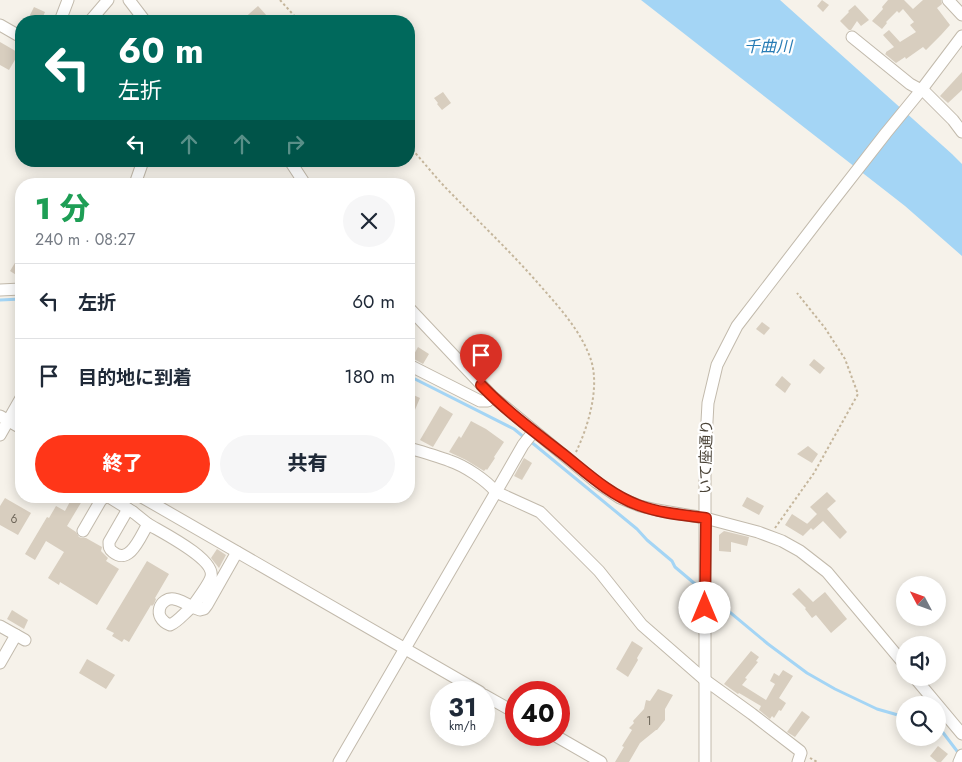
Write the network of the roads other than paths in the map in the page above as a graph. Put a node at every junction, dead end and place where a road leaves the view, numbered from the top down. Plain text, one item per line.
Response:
1 (68, 0) edge
2 (108, 0) edge
3 (129, 0) edge
4 (948, 0) edge
5 (62, 15) edge
6 (95, 15) edge
7 (140, 15) edge
8 (962, 15) edge
9 (0, 25) edge
10 (15, 34) edge
11 (962, 36) edge
12 (852, 37) dead end
13 (919, 92) junction
14 (962, 132) edge
15 (294, 167) edge
16 (301, 178) edge
17 (15, 289) edge
18 (0, 290) edge
19 (415, 314) edge
20 (415, 367) edge
21 (492, 396) junction
22 (15, 405) edge
23 (4, 418) edge
24 (15, 424) edge
25 (0, 435) edge
26 (529, 437) junction
27 (415, 450) edge
28 (496, 492) junction
29 (99, 503) edge
30 (119, 503) edge
31 (137, 503) edge
32 (151, 503) edge
33 (131, 511) junction
34 (706, 518) junction
35 (148, 524) junction
36 (84, 531) dead end
37 (237, 552) junction
38 (0, 626) edge
39 (405, 649) junction
40 (896, 654) edge
41 (0, 663) edge
42 (705, 680) junction
43 (461, 681) edge
44 (923, 686) edge
45 (962, 734) edge
46 (570, 744) edge
47 (962, 755) edge
48 (340, 762) edge
49 (601, 762) edge
50 (705, 762) edge
51 (798, 762) edge
52 (959, 762) edge

1 - 5 street
2 - 6 street
3 - 7 street
4 - 8 street
9 - 10 street
11 - 13 street
12 - 13 street
13 - 14 street
13 - 34 street, いて座通り
15 - 16 street
17 - 18 street
19 - 21 street
20 - 21 street
21 - 26 street
22 - 23 street
23 - 24 street
23 - 25 street
26 - 28 street
26 - 34 street
27 - 28 street
28 - 39 street
28 - 42 street
29 - 36 street
30 - 33 street
31 - 33 street
32 - 37 street
33 - 35 street
33 - 35 street
34 - 40 street
34 - 42 street, いて座通り
35 - 37 street
37 - 39 street
38 - 41 street
39 - 43 street
39 - 48 street
42 - 50 street, いて座通り
42 - 51 street
44 - 45 street
46 - 49 street
47 - 52 street

